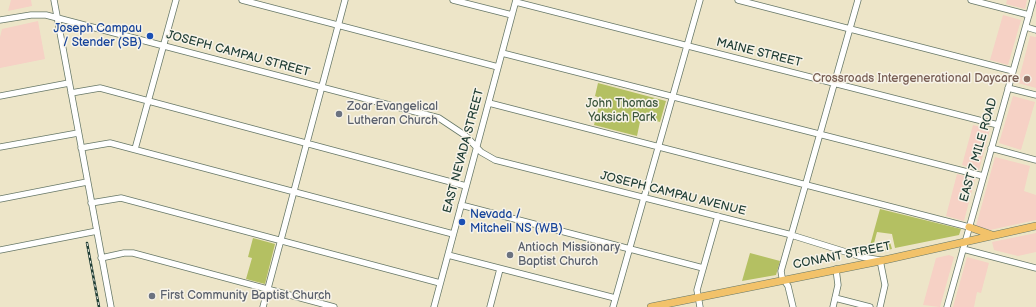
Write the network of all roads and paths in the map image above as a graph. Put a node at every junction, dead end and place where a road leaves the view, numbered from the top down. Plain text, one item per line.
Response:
1 (54, 0) edge
2 (176, 0) edge
3 (242, 0) edge
4 (345, 0) edge
5 (453, 0) edge
6 (700, 0) edge
7 (738, 0) edge
8 (858, 0) edge
9 (971, 0) edge
10 (1033, 0) edge
11 (516, 1) edge
12 (512, 15) junction
13 (1029, 15) junction
14 (57, 18) junction
15 (0, 20) edge
16 (338, 25) junction
17 (1026, 27) junction
18 (850, 29) junction
19 (1036, 30) edge
20 (163, 45) junction
21 (687, 46) junction
22 (502, 53) junction
23 (498, 67) junction
24 (1013, 71) junction
25 (69, 83) junction
26 (834, 84) junction
27 (321, 87) junction
28 (1008, 88) junction
29 (71, 93) junction
30 (1036, 95) edge
31 (0, 96) edge
32 (672, 96) junction
33 (148, 101) junction
34 (488, 102) junction
35 (998, 125) junction
36 (78, 133) junction
37 (820, 134) junction
38 (466, 136) joint
39 (306, 143) junction
40 (658, 147) junction
41 (0, 148) edge
42 (81, 148) junction
43 (476, 148) junction
44 (991, 148) junction
45 (135, 149) junction
46 (1036, 160) edge
47 (983, 176) junction
48 (88, 182) junction
49 (806, 184) junction
50 (466, 186) junction
51 (294, 192) junction
52 (644, 197) junction
53 (0, 199) edge
54 (91, 203) junction
55 (461, 205) junction
56 (718, 216) junction
57 (1036, 226) edge
58 (969, 227) junction
59 (97, 231) junction
60 (453, 234) junction
61 (791, 235) junction
62 (992, 235) junction
63 (281, 240) junction
64 (965, 241) junction
65 (629, 248) junction
66 (963, 249) junction
67 (0, 250) edge
68 (448, 255) junction
69 (101, 258) junction
70 (881, 260) junction
71 (703, 267) junction
72 (1036, 268) edge
73 (500, 269) junction
74 (836, 269) junction
75 (783, 279) junction
76 (440, 283) junction
77 (267, 289) junction
78 (697, 297) junction
79 (615, 298) junction
80 (835, 298) junction
81 (111, 307) edge
82 (263, 307) edge
83 (334, 307) edge
84 (434, 307) edge
85 (490, 307) edge
86 (613, 307) edge
87 (651, 307) edge
88 (700, 307) edge
89 (793, 307) edge
90 (833, 307) edge
91 (870, 307) edge
92 (880, 307) edge
93 (947, 307) edge

1 - 14 street
2 - 20 street
3 - 16 street
4 - 16 street
5 - 12 street
6 - 21 street
7 - 18 street
8 - 18 street
9 - 13 street
10 - 13 street, EAST 7 MILE ROAD
11 - 12 street, EAST NEVADA STREET
11 - 21 street, MAINE STREET
12 - 22 street, EAST NEVADA STREET
13 - 17 street, EAST 7 MILE ROAD
14 - 15 street, JOSEPH CAMPAU STREET
14 - 20 street, JOSEPH CAMPAU STREET
14 - 25 street
16 - 23 street
16 - 27 street
17 - 19 street
17 - 24 street, EAST 7 MILE ROAD
18 - 24 street
18 - 26 street
20 - 27 street, JOSEPH CAMPAU STREET
20 - 33 street
21 - 26 street, MAINE STREET
21 - 32 street
22 - 23 street, EAST NEVADA STREET
22 - 32 street
23 - 34 street, EAST NEVADA STREET
24 - 28 street, EAST 7 MILE ROAD
25 - 29 street
25 - 31 street
26 - 35 street, MAINE STREET
26 - 37 street
27 - 38 street, JOSEPH CAMPAU STREET
27 - 39 street
28 - 30 street
28 - 35 street, EAST 7 MILE ROAD
29 - 33 street
29 - 36 street
32 - 37 street
32 - 40 street
33 - 39 street
33 - 45 street
34 - 40 street
34 - 43 street, EAST NEVADA STREET
35 - 44 street, EAST 7 MILE ROAD
36 - 41 street
36 - 42 street
37 - 47 street
37 - 49 street
38 - 43 street, JOSEPH CAMPAU AVENUE
39 - 50 street
39 - 51 street
40 - 49 street
40 - 52 street
42 - 45 street
42 - 48 street
43 - 50 street, EAST NEVADA STREET
43 - 52 street, JOSEPH CAMPAU AVENUE
44 - 46 street
44 - 47 street, EAST 7 MILE ROAD
45 - 51 street
47 - 58 street, EAST 7 MILE ROAD
48 - 53 street
48 - 54 street
49 - 58 street
49 - 61 street
50 - 55 street, EAST NEVADA STREET
51 - 60 street
51 - 63 street
52 - 56 street, JOSEPH CAMPAU AVENUE
52 - 65 street
54 - 59 street
54 - 63 street
55 - 60 street, EAST NEVADA STREET
55 - 65 street
56 - 61 street, JOSEPH CAMPAU AVENUE
56 - 71 street
57 - 62 main road, CONANT STREET
58 - 62 main road
58 - 64 street, EAST 7 MILE ROAD
59 - 67 street
59 - 69 street
60 - 68 street, EAST NEVADA STREET
61 - 70 street, JOSEPH CAMPAU AVENUE
61 - 75 street
62 - 64 main road, CONANT STREET
63 - 76 street
63 - 77 street
64 - 66 street, EAST 7 MILE ROAD
64 - 70 main road, CONANT STREET
65 - 71 street
65 - 79 street
66 - 72 street
66 - 93 street, EAST 7 MILE ROAD
68 - 73 street
68 - 76 street, EAST NEVADA STREET
69 - 77 street
69 - 81 street
70 - 74 main road, CONANT STREET
70 - 92 street
71 - 78 street
73 - 79 street
73 - 85 street
74 - 75 main road, CONANT STREET
74 - 80 street
75 - 78 main road, CONANT STREET
75 - 89 street
76 - 84 street, EAST NEVADA STREET
77 - 82 street
77 - 83 street
78 - 87 main road, CONANT STREET
78 - 88 street
79 - 86 street
80 - 90 street
80 - 91 street

